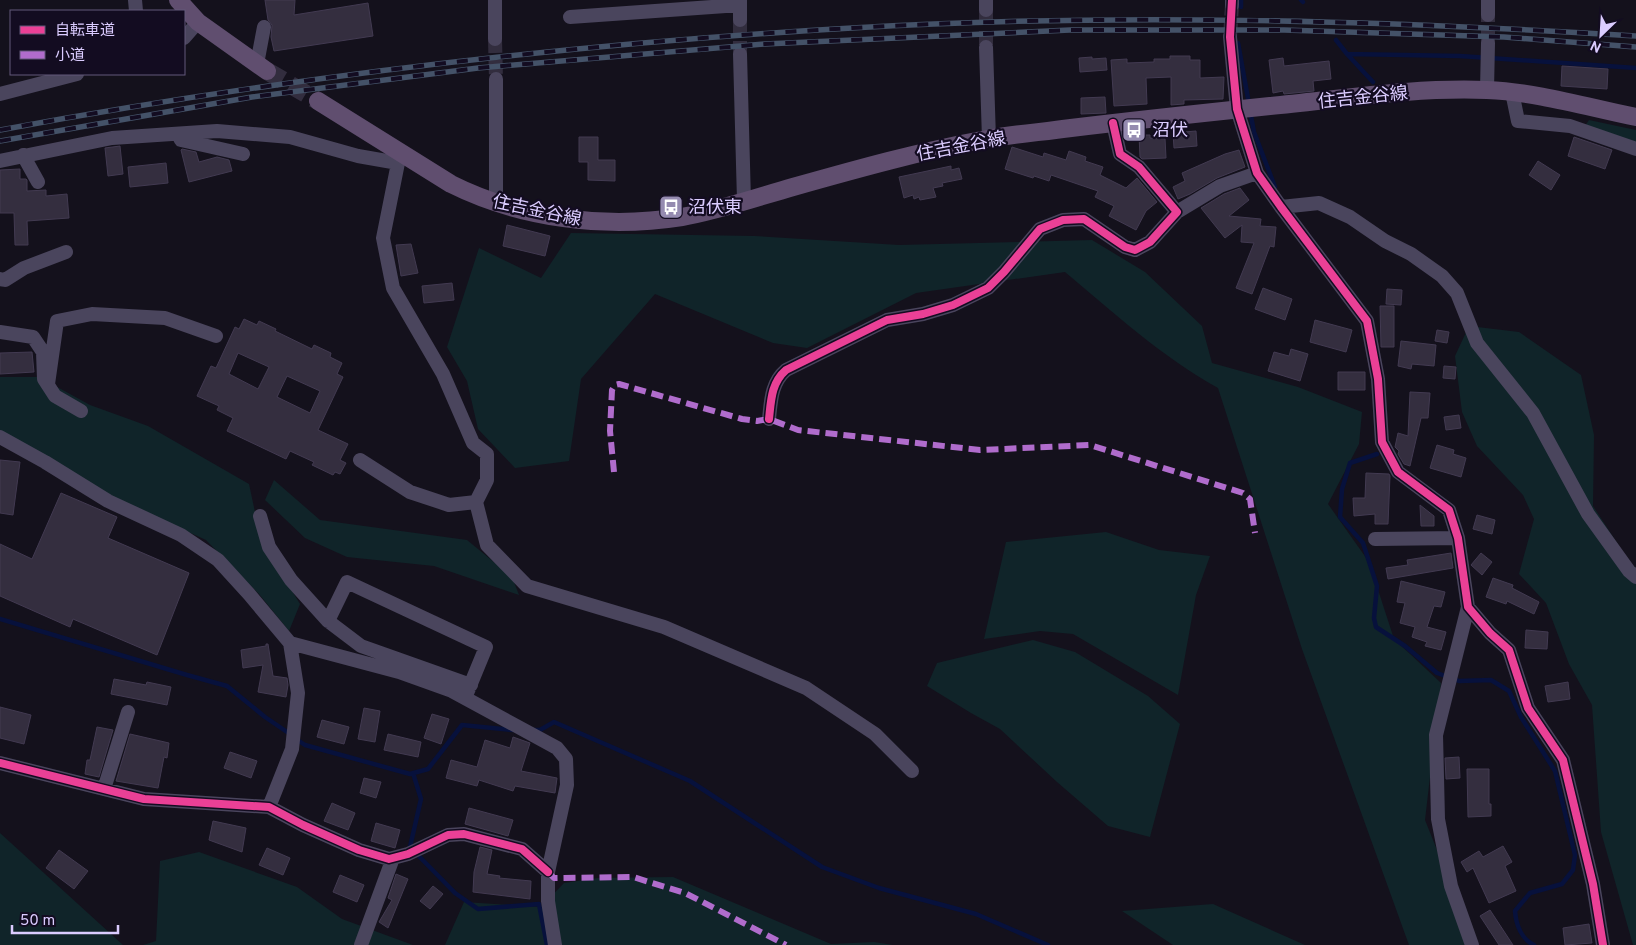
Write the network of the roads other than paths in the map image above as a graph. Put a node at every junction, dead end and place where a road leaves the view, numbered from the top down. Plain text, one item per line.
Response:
1 (178, 0) edge
2 (494, 0) edge
3 (1488, 0) edge
4 (740, 3) edge
5 (1488, 15) tunnel mouth
6 (570, 17) dead end
7 (740, 20) tunnel mouth
8 (198, 22) junction
9 (264, 28) dead end
10 (185, 37) edge
11 (1230, 37) tunnel mouth
12 (494, 38) tunnel mouth
13 (986, 47) tunnel mouth
14 (1488, 53) tunnel mouth
15 (740, 54) tunnel mouth
16 (262, 67) joint
17 (73, 75) edge
18 (496, 79) tunnel mouth
19 (1487, 90) junction
20 (1512, 92) junction
21 (0, 94) edge
22 (318, 102) tunnel mouth
23 (1237, 109) junction
24 (1636, 117) edge
25 (1113, 123) junction
26 (178, 134) junction
27 (989, 138) junction
28 (1636, 149) edge
29 (243, 154) dead end
30 (23, 155) junction
31 (401, 158) junction
32 (0, 161) edge
33 (1257, 173) junction
34 (38, 182) dead end
35 (744, 201) junction
36 (496, 202) junction
37 (1281, 207) junction
38 (1177, 212) junction
39 (66, 252) dead end
40 (0, 279) edge
41 (0, 332) edge
42 (216, 336) dead end
43 (48, 384) junction
44 (81, 411) dead end
45 (769, 419) dead end
46 (0, 436) edge
47 (360, 460) dead end
48 (476, 502) junction
49 (260, 516) dead end
50 (1458, 538) junction
51 (1375, 539) dead end
52 (1636, 577) edge
53 (1468, 607) junction
54 (328, 621) junction
55 (290, 644) junction
56 (470, 685) junction
57 (465, 698) junction
58 (128, 712) dead end
59 (0, 763) edge
60 (912, 771) dead end
61 (104, 789) junction
62 (269, 807) junction
63 (393, 858) junction
64 (548, 872) junction
65 (361, 945) edge
66 (555, 945) edge
67 (1472, 945) edge
68 (1604, 945) edge

1 - 8 main road
2 - 12 street
3 - 5 street
4 - 6 street
4 - 7 street
8 - 10 street
8 - 16 main road
9 - 16 street
11 - 23 street
13 - 27 street
14 - 19 street
15 - 35 street
17 - 21 street
18 - 36 street
19 - 20 main road, 住吉金谷線
19 - 23 main road, 住吉金谷線
20 - 24 main road, 住吉金谷線
20 - 28 street
22 - 31 main road, 住吉金谷線
23 - 25 main road, 住吉金谷線
23 - 33 street
25 - 27 main road, 住吉金谷線
25 - 38 street
26 - 29 street
26 - 30 street
26 - 31 street
27 - 35 main road, 住吉金谷線
30 - 32 street
30 - 34 street
31 - 36 main road, 住吉金谷線
31 - 48 street
33 - 37 street
33 - 38 street
35 - 36 main road, 住吉金谷線
37 - 50 street
37 - 52 street
38 - 45 street
39 - 40 street
41 - 43 street
42 - 43 street
43 - 44 street
46 - 55 street
47 - 48 street
48 - 60 street
49 - 54 street
50 - 51 street
50 - 53 street
53 - 67 street
53 - 68 street
54 - 56 street
54 - 56 street
55 - 57 street
55 - 62 street
56 - 57 street
57 - 64 street
58 - 61 street
59 - 61 street
61 - 62 street
62 - 63 street
63 - 64 street
63 - 65 street
64 - 66 street

